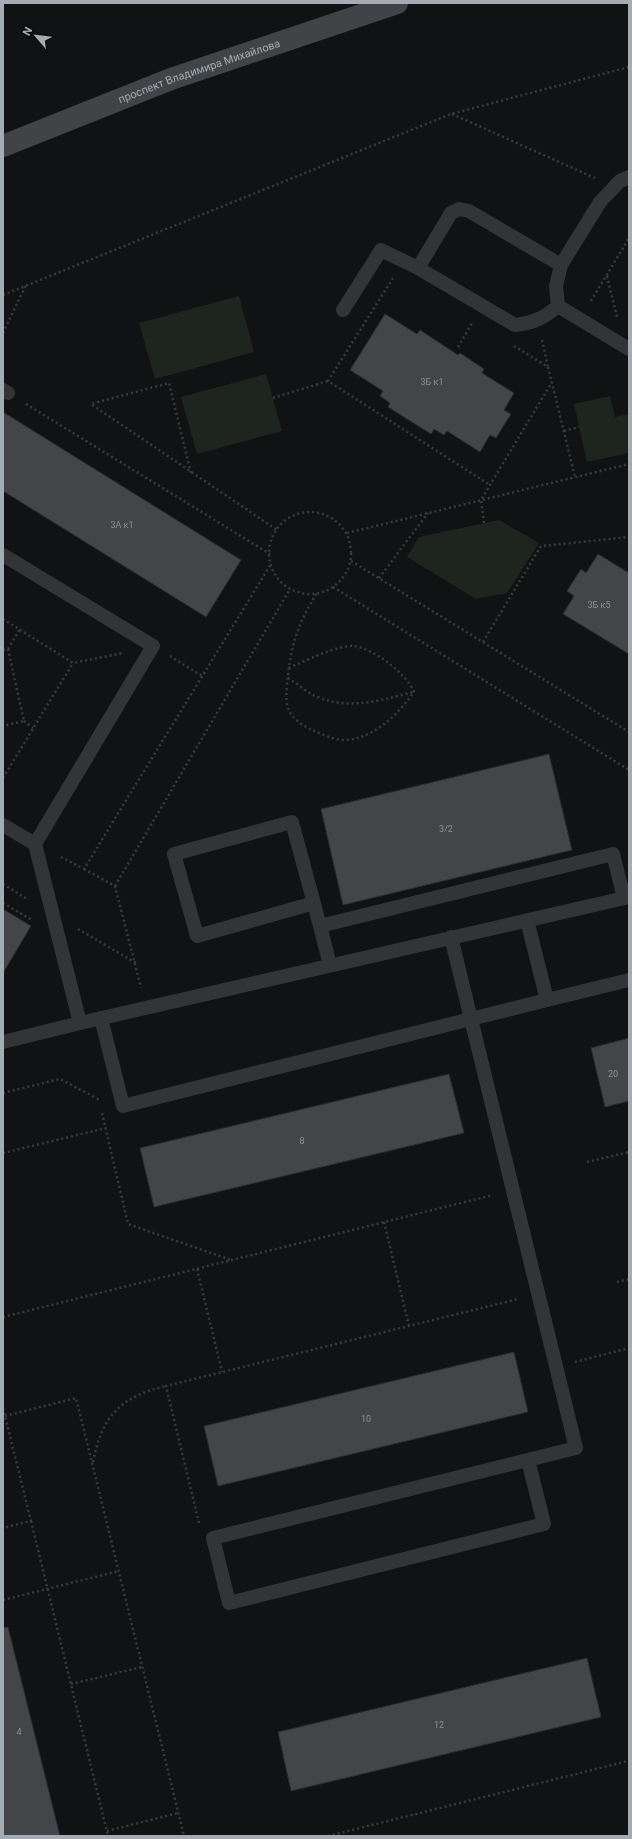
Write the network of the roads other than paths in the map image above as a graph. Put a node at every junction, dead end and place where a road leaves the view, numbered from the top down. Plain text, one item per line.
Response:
1 (397, 3) edge
2 (3, 146) edge
3 (629, 177) edge
4 (561, 265) junction
5 (418, 268) junction
6 (558, 306) junction
7 (343, 310) dead end
8 (629, 349) edge
9 (3, 555) edge
10 (3, 825) edge
11 (35, 844) junction
12 (627, 897) edge
13 (314, 903) junction
14 (527, 920) junction
15 (320, 926) junction
16 (451, 938) junction
17 (330, 965) junction
18 (629, 980) edge
19 (547, 1000) junction
20 (102, 1018) junction
21 (471, 1019) junction
22 (80, 1023) junction
23 (3, 1042) edge
24 (528, 1460) junction

1 - 2 main road, проспект Владимира Михайлова
3 - 4 lane
4 - 5 lane
4 - 6 lane
5 - 6 lane
5 - 7 lane
6 - 8 lane
9 - 11 lane
10 - 11 lane
11 - 22 lane
12 - 14 lane
12 - 15 lane
13 - 13 lane
13 - 15 lane
14 - 16 lane
14 - 19 lane
15 - 17 lane
16 - 17 lane
16 - 21 lane
17 - 20 lane
18 - 19 lane
19 - 21 lane
20 - 21 lane
20 - 22 lane
21 - 24 lane
22 - 23 lane
24 - 24 lane

